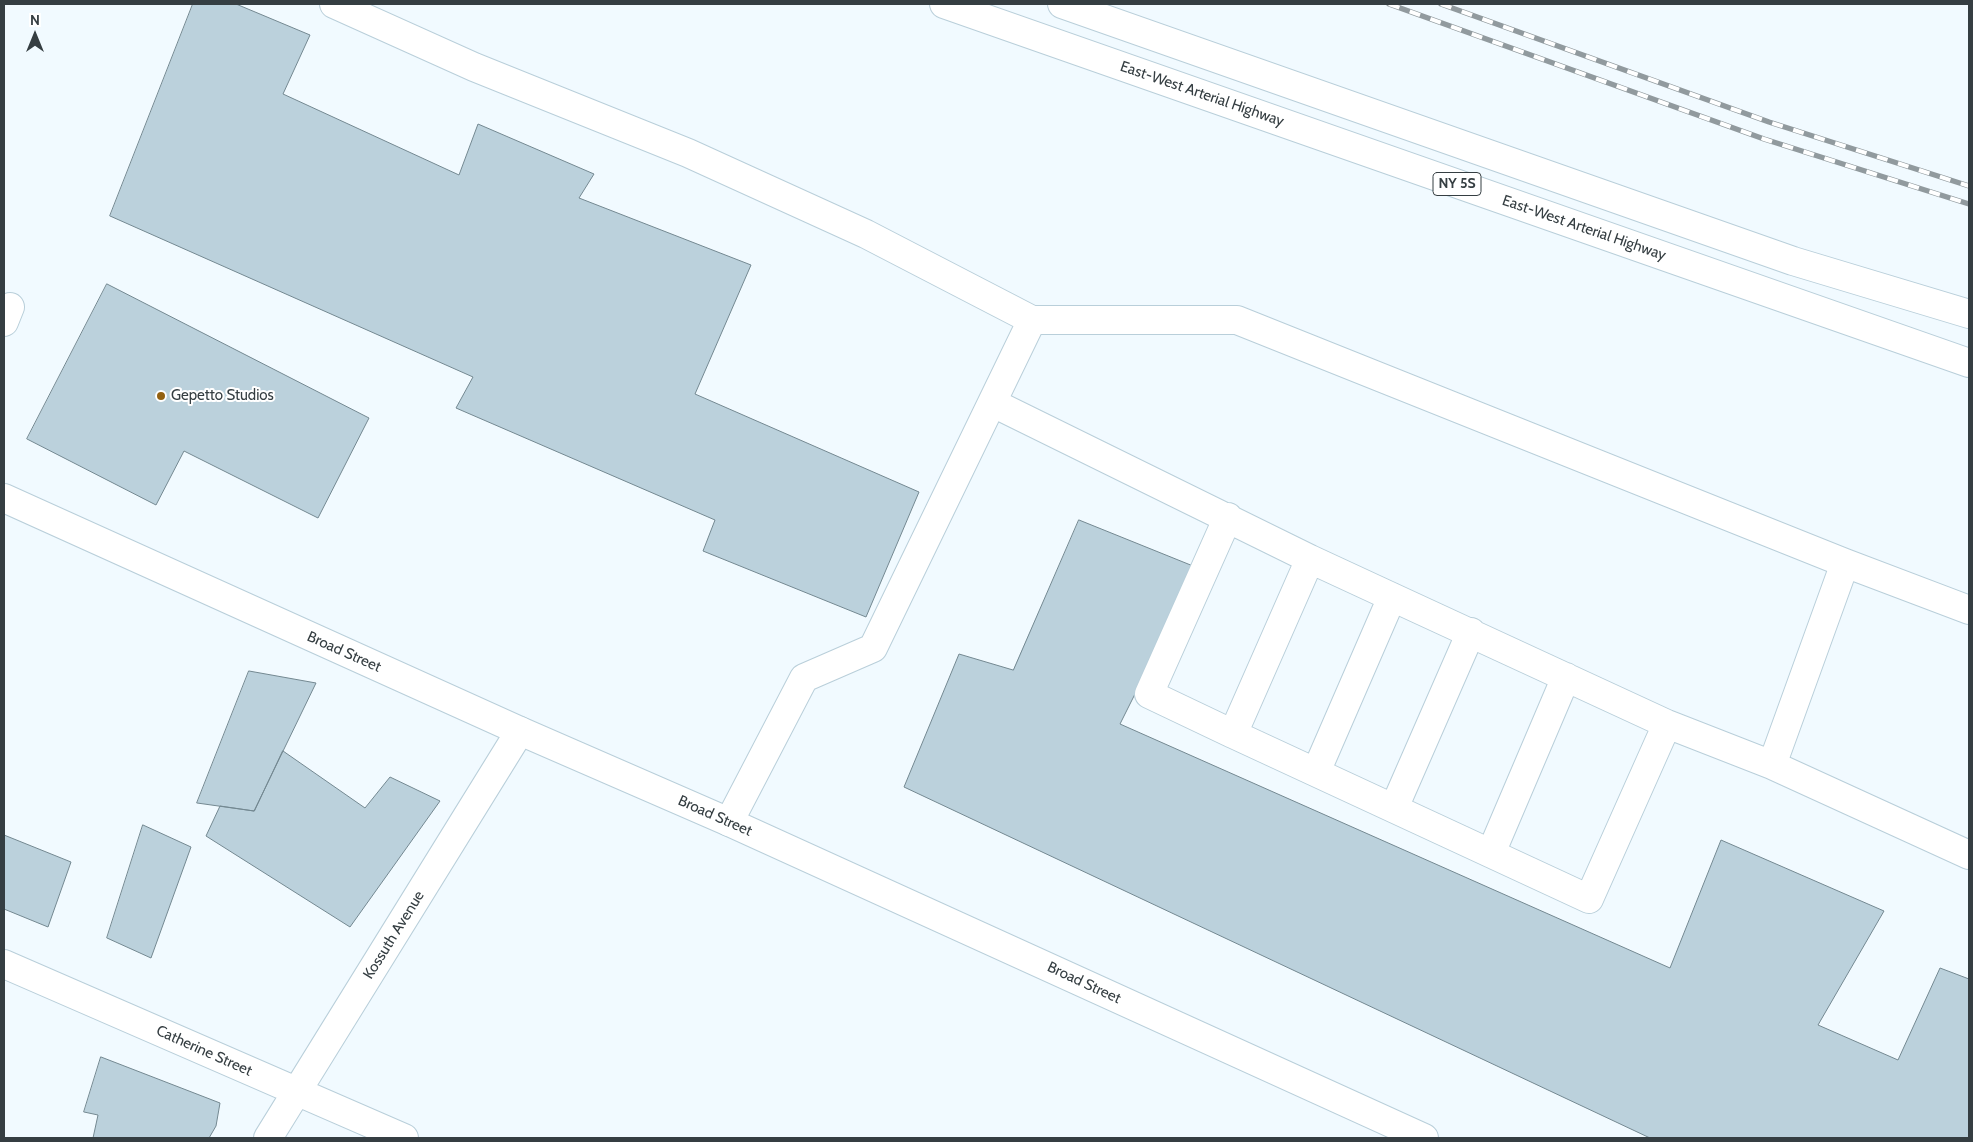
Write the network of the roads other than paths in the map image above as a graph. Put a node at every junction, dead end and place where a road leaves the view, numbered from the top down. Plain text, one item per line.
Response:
1 (334, 4) edge
2 (944, 4) edge
3 (1062, 4) edge
4 (1969, 314) edge
5 (1032, 320) junction
6 (1969, 363) edge
7 (993, 402) junction
8 (4, 498) edge
9 (1228, 517) junction
10 (1310, 559) junction
11 (1845, 563) junction
12 (1392, 597) junction
13 (1969, 610) edge
14 (1470, 632) junction
15 (1566, 677) junction
16 (1667, 724) junction
17 (520, 732) junction
18 (1233, 734) junction
19 (1772, 766) junction
20 (1316, 772) junction
21 (1394, 808) junction
22 (729, 822) junction
23 (1491, 854) junction
24 (1969, 855) edge
25 (4, 964) edge
26 (296, 1092) junction
27 (268, 1138) edge
28 (404, 1138) edge
29 (1424, 1138) edge

1 - 5 main road
2 - 6 main road, East-West Arterial Highway / NY 5S
3 - 4 main road, NY 5S
5 - 7 main road
5 - 11 main road
7 - 9 main road
7 - 22 main road
8 - 17 main road, Broad Street
9 - 10 main road
9 - 18 main road
10 - 12 main road
10 - 18 main road
11 - 13 main road
11 - 19 main road
12 - 14 main road
12 - 20 main road
14 - 15 main road
14 - 21 main road
15 - 16 main road
15 - 23 main road
16 - 19 main road
16 - 23 main road
17 - 22 main road, Broad Street
17 - 26 main road, Kossuth Avenue
18 - 20 main road
19 - 24 main road
20 - 21 main road
21 - 23 main road
22 - 29 main road, Broad Street
25 - 26 main road, Catherine Street
26 - 27 main road, Kossuth Avenue
26 - 28 main road, Catherine Street

